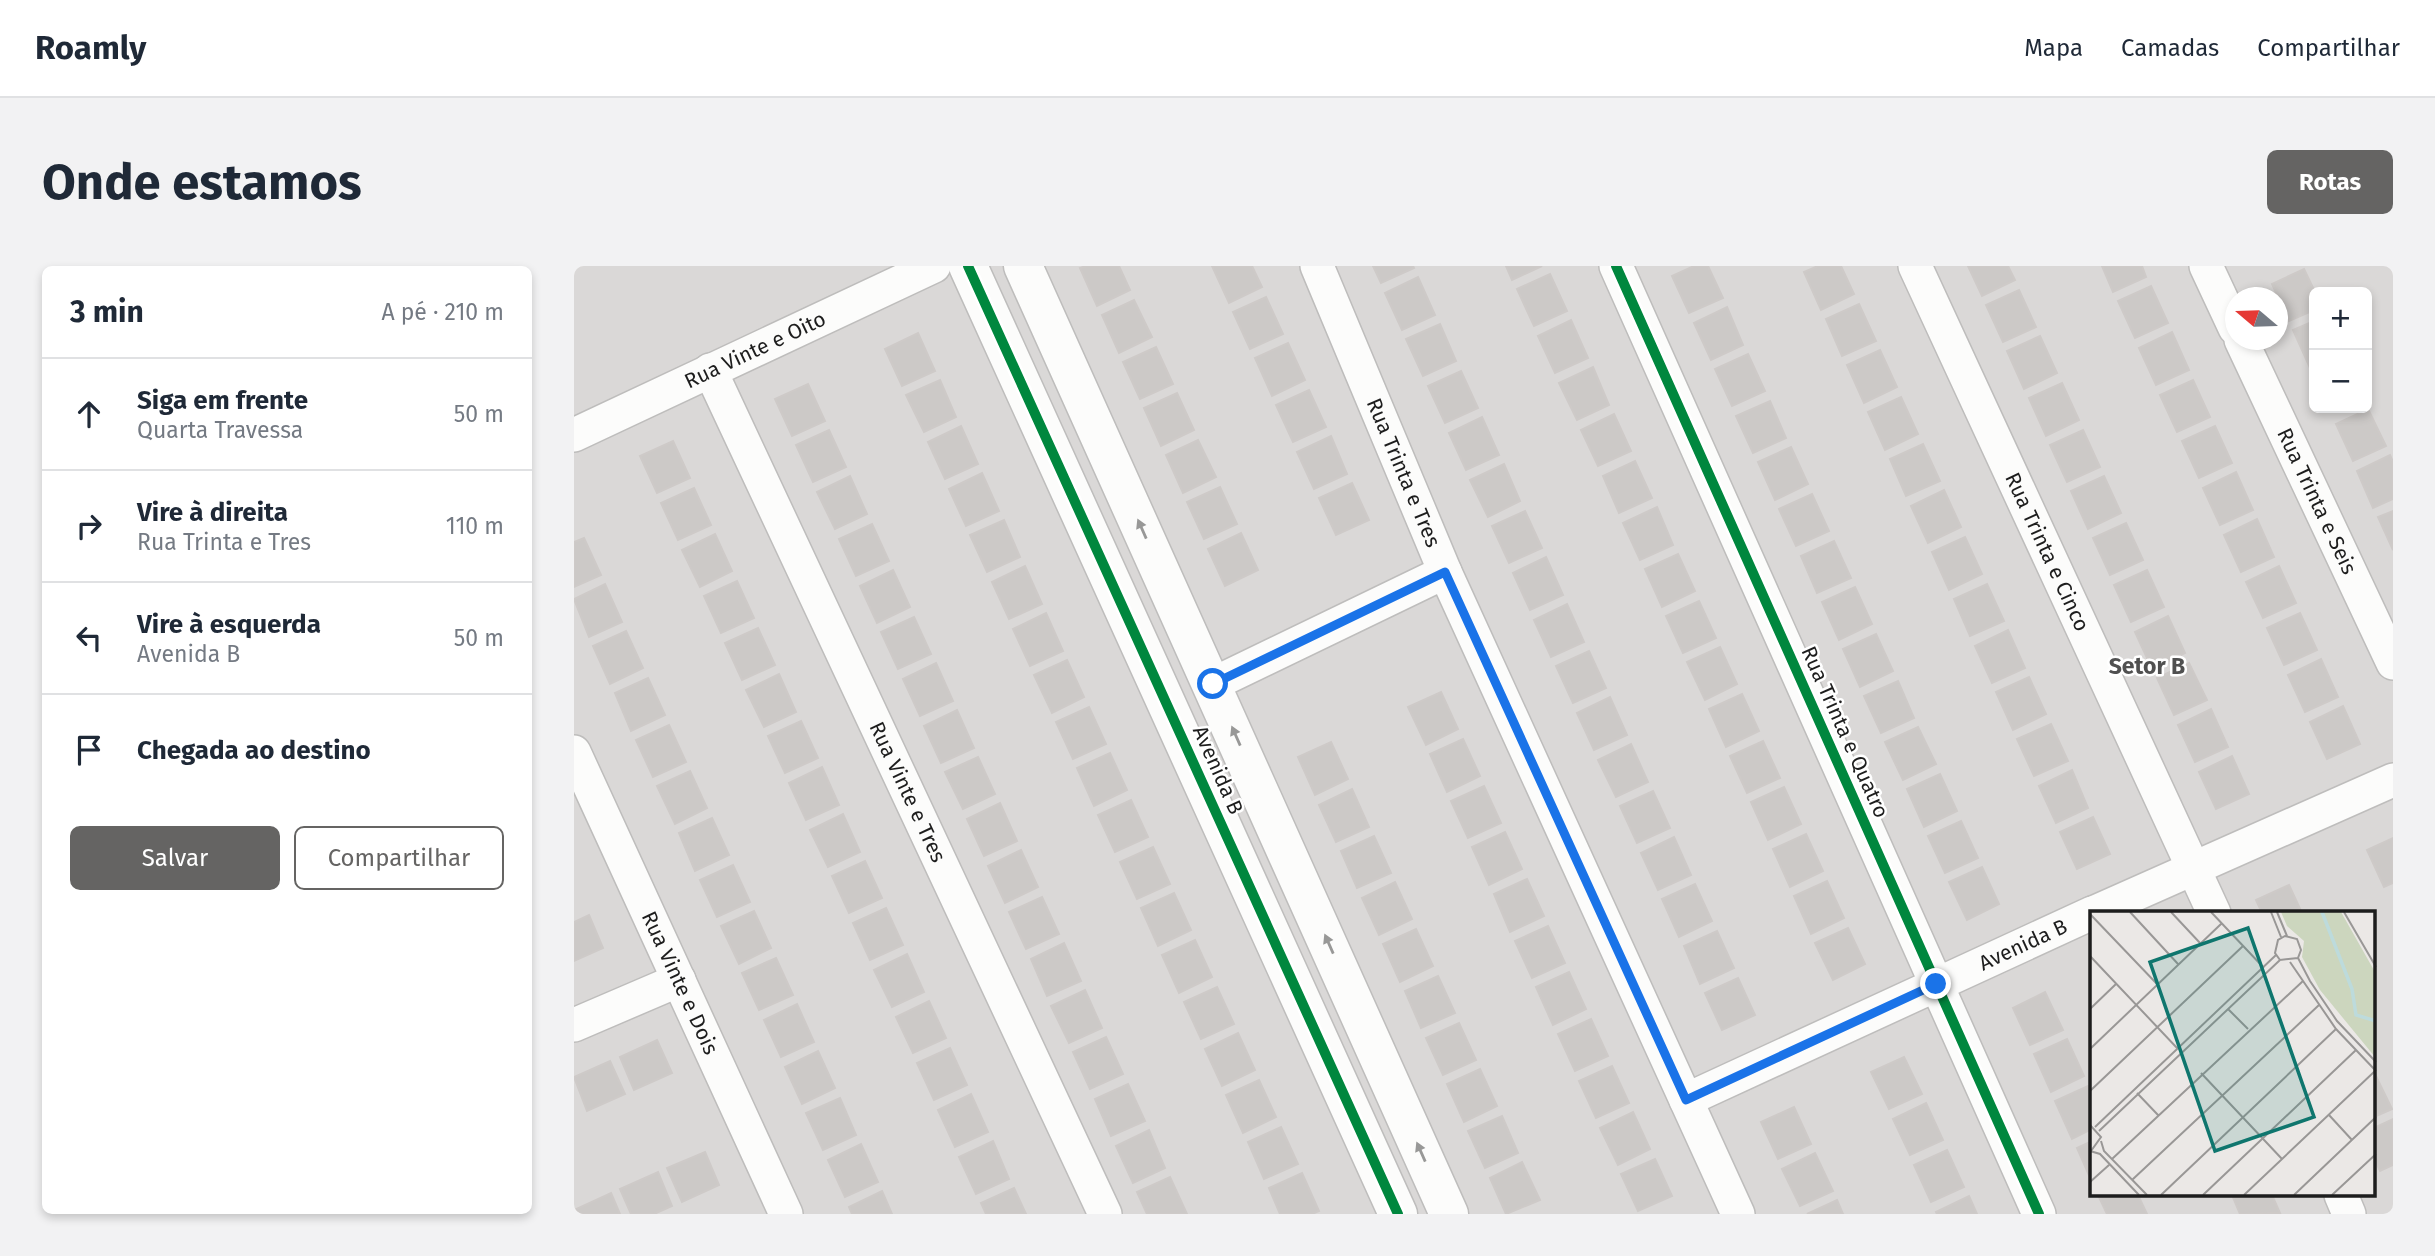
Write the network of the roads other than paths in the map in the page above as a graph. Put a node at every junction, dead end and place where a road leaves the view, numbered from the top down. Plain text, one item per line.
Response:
1 (934, 266) edge
2 (968, 266) edge
3 (1023, 266) edge
4 (1317, 266) edge
5 (1616, 266) edge
6 (1915, 266) edge
7 (2206, 266) edge
8 (2225, 307) edge
9 (2246, 350) edge
10 (710, 370) junction
11 (574, 435) edge
12 (1445, 572) junction
13 (2393, 663) edge
14 (1213, 684) junction
15 (574, 752) edge
16 (2393, 780) edge
17 (2194, 867) junction
18 (2096, 911) edge
19 (2213, 911) edge
20 (2090, 914) edge
21 (679, 980) junction
22 (1936, 984) junction
23 (574, 1025) edge
24 (1686, 1100) junction
25 (2341, 1196) edge
26 (786, 1214) edge
27 (1105, 1214) edge
28 (1398, 1214) edge
29 (1449, 1214) edge
30 (1738, 1214) edge
31 (2039, 1214) edge
32 (2349, 1214) edge

1 - 10 street, Rua Vinte e Oito
2 - 28 street, Avenida B
14 -> 3 street, Avenida B
4 - 12 street, Rua Trinta e Tres
5 - 22 street, Rua Trinta e Quatro
6 - 17 street, Rua Trinta e Cinco
7 - 8 street
9 - 13 street, Rua Trinta e Seis
10 - 11 street, Rua Vinte e Oito
10 - 27 street, Rua Vinte e Tres
12 - 14 street
12 - 24 street, Rua Trinta e Tres
29 -> 14 street, Avenida B
15 - 21 street, Rua Vinte e Dois
16 - 17 street, Avenida B
17 - 18 street, Avenida B
17 - 19 street, Rua Trinta e Cinco
20 - 22 street, Avenida B
21 - 23 street
21 - 26 street, Rua Vinte e Dois
22 - 24 street, Avenida B
22 - 31 street, Rua Trinta e Quatro
24 - 30 street, Rua Trinta e Tres
25 - 32 street

